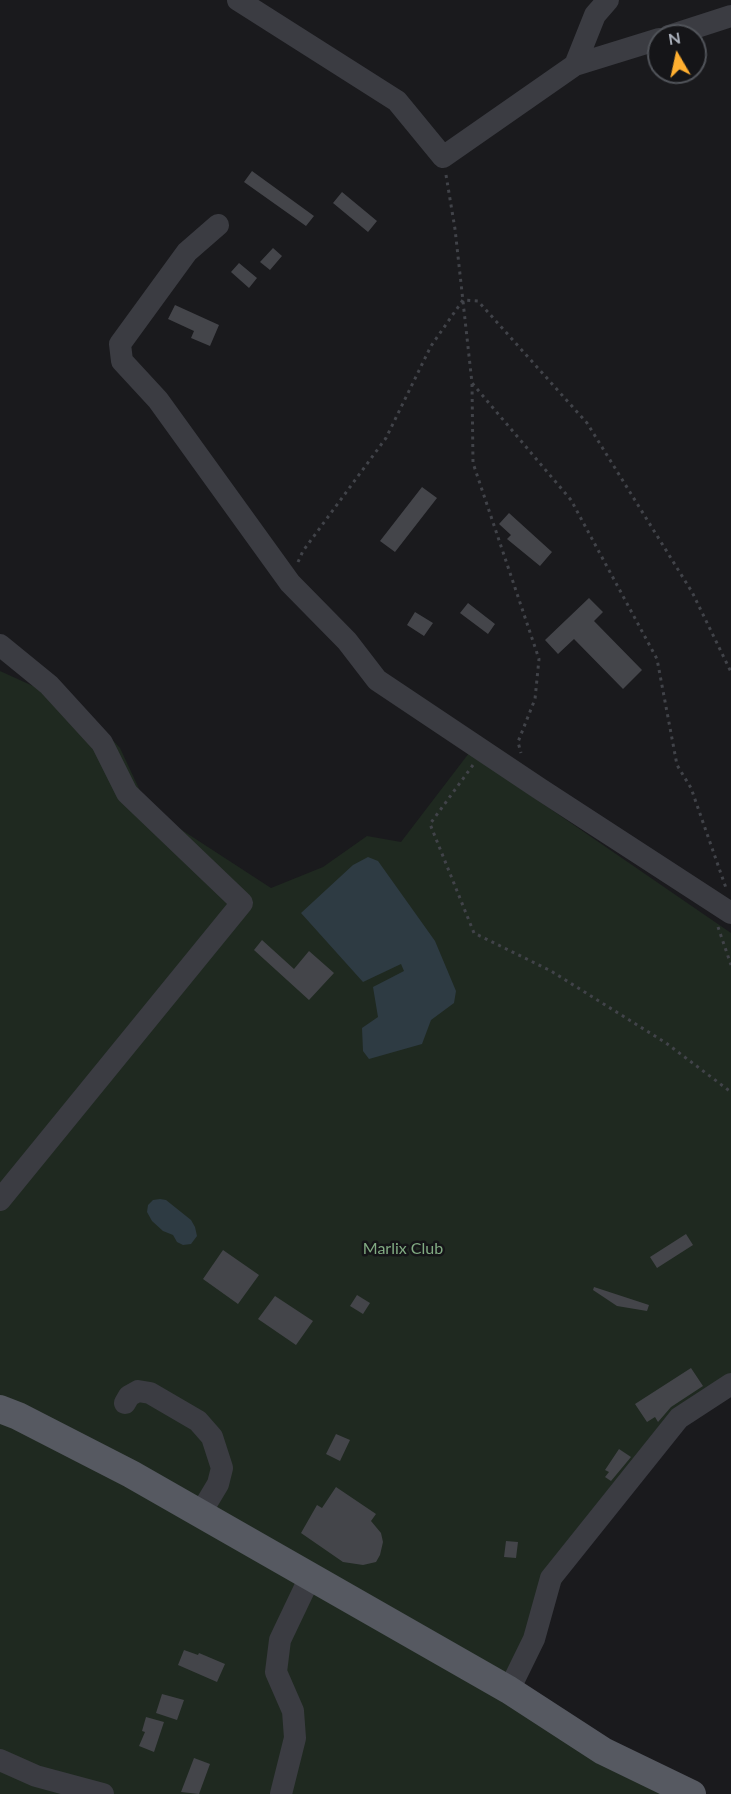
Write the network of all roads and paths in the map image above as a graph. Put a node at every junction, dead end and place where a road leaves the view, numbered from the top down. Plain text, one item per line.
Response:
1 (238, 0) edge
2 (608, 0) edge
3 (731, 16) edge
4 (706, 24) edge
5 (647, 43) edge
6 (576, 65) junction
7 (443, 157) junction
8 (218, 225) dead end
9 (463, 300) junction
10 (472, 383) junction
11 (290, 583) junction
12 (0, 645) edge
13 (731, 672) edge
14 (483, 752) junction
15 (527, 781) junction
16 (723, 902) edge
17 (731, 965) edge
18 (731, 1092) edge
19 (0, 1200) edge
20 (731, 1384) edge
21 (125, 1403) dead end
22 (0, 1409) edge
23 (200, 1514) junction
24 (310, 1577) junction
25 (509, 1690) junction
26 (0, 1760) edge
27 (96, 1793) edge
28 (281, 1794) edge
29 (692, 1794) edge

1 - 7 street
2 - 6 street
3 - 4 street
5 - 6 street
6 - 7 street
7 - 9 path
8 - 11 street
9 - 10 path
9 - 11 path
9 - 13 path
10 - 15 path
10 - 16 path
11 - 14 street
12 - 19 street
14 - 15 street
14 - 18 path
15 - 16 street
16 - 17 path
20 - 25 street
21 - 23 street
22 - 23 main road
23 - 24 main road
24 - 25 main road
24 - 28 street
25 - 29 main road
26 - 27 street

